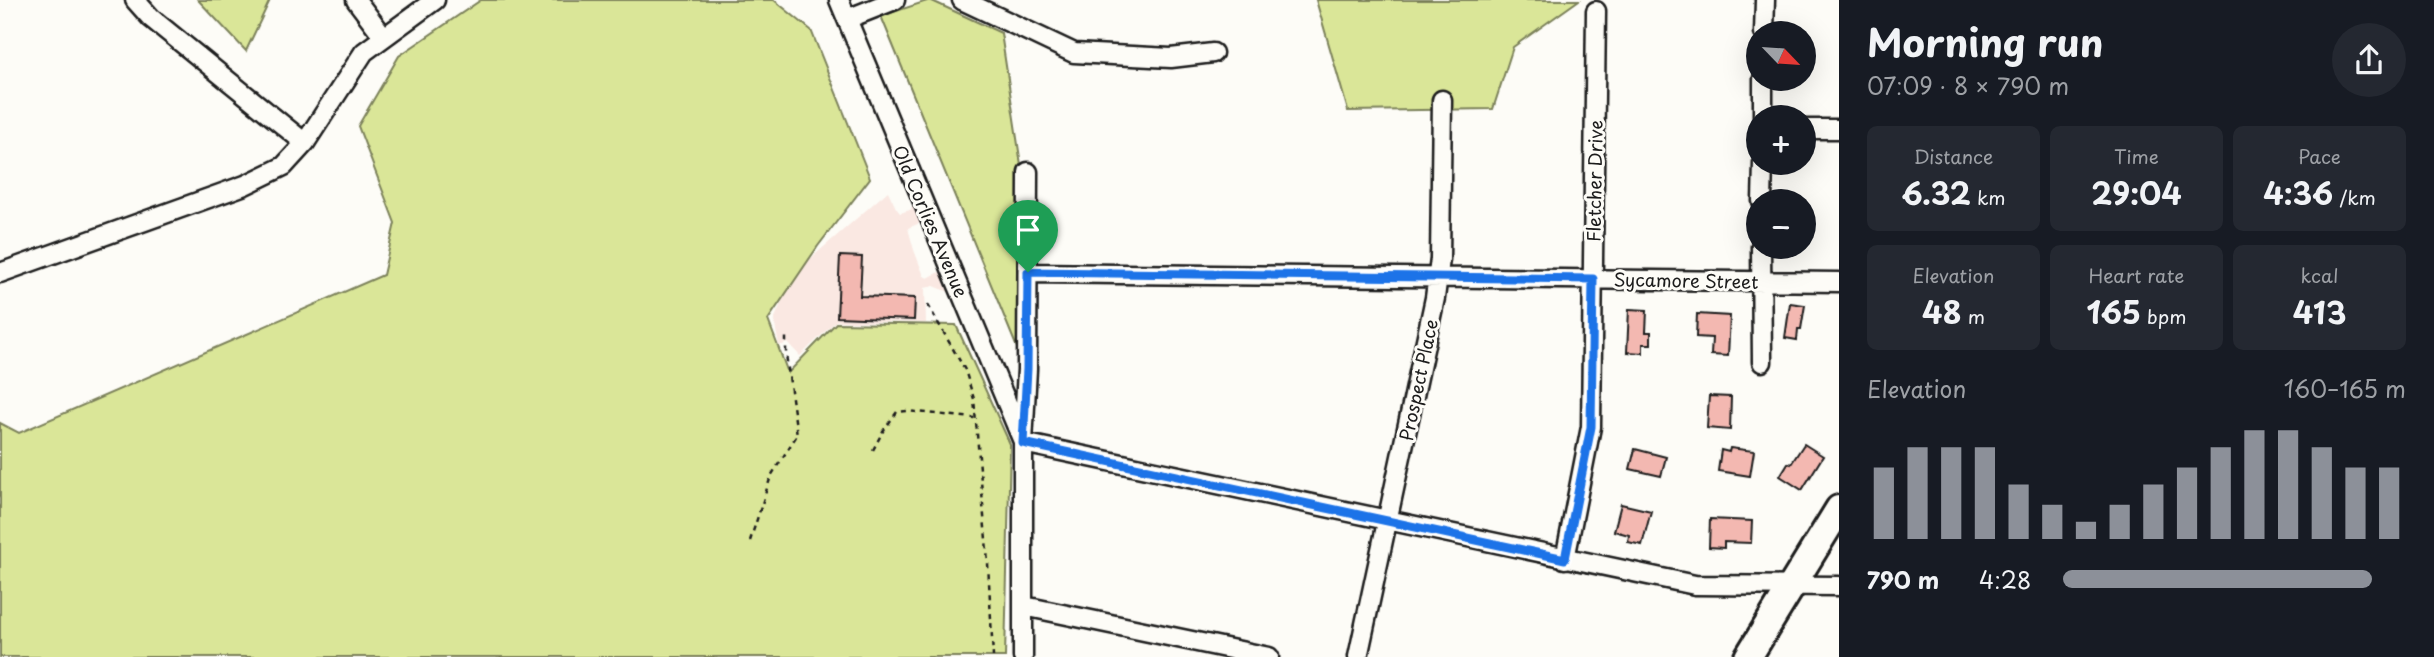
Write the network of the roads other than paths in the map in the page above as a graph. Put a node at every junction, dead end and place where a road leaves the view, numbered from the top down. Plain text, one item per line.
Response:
1 (135, 0) edge
2 (356, 0) edge
3 (435, 0) edge
4 (839, 0) edge
5 (895, 0) edge
6 (962, 0) edge
7 (1765, 0) edge
8 (1596, 11) dead end
9 (847, 19) junction
10 (1764, 21) edge
11 (384, 37) junction
12 (1213, 53) dead end
13 (1442, 100) dead end
14 (1816, 129) edge
15 (1839, 129) edge
16 (305, 143) junction
17 (1028, 172) dead end
18 (1761, 259) edge
19 (1028, 272) junction
20 (0, 273) edge
21 (1438, 277) junction
22 (1593, 279) junction
23 (1762, 281) junction
24 (1839, 282) edge
25 (1762, 362) dead end
26 (1023, 443) junction
27 (1839, 509) edge
28 (1388, 521) junction
29 (1565, 559) junction
30 (1791, 585) junction
31 (1839, 586) edge
32 (1024, 606) junction
33 (1023, 657) edge
34 (1269, 657) edge
35 (1359, 657) edge
36 (1748, 657) edge

1 - 16 street
2 - 11 street
3 - 11 street
4 - 9 street, Old Corlies Avenue
5 - 9 street
6 - 12 street
7 - 10 street
8 - 22 street, Fletcher Drive
9 - 26 street, Old Corlies Avenue
11 - 16 street
13 - 21 street, Prospect Place
14 - 15 street
16 - 20 street
17 - 19 street, Old Corlies Avenue
18 - 23 street
19 - 21 street, Sycamore Street
19 - 26 street, Old Corlies Avenue
21 - 22 street, Sycamore Street
21 - 28 street, Prospect Place
22 - 23 street, Sycamore Street
22 - 29 street, Fletcher Drive
23 - 24 street, Sycamore Street
23 - 25 street
26 - 28 street
26 - 32 street, Old Corlies Avenue
27 - 30 highway
28 - 29 street
28 - 35 street, Prospect Place
29 - 30 street
30 - 31 street
30 - 36 highway
32 - 33 street, Old Corlies Avenue
32 - 34 street

